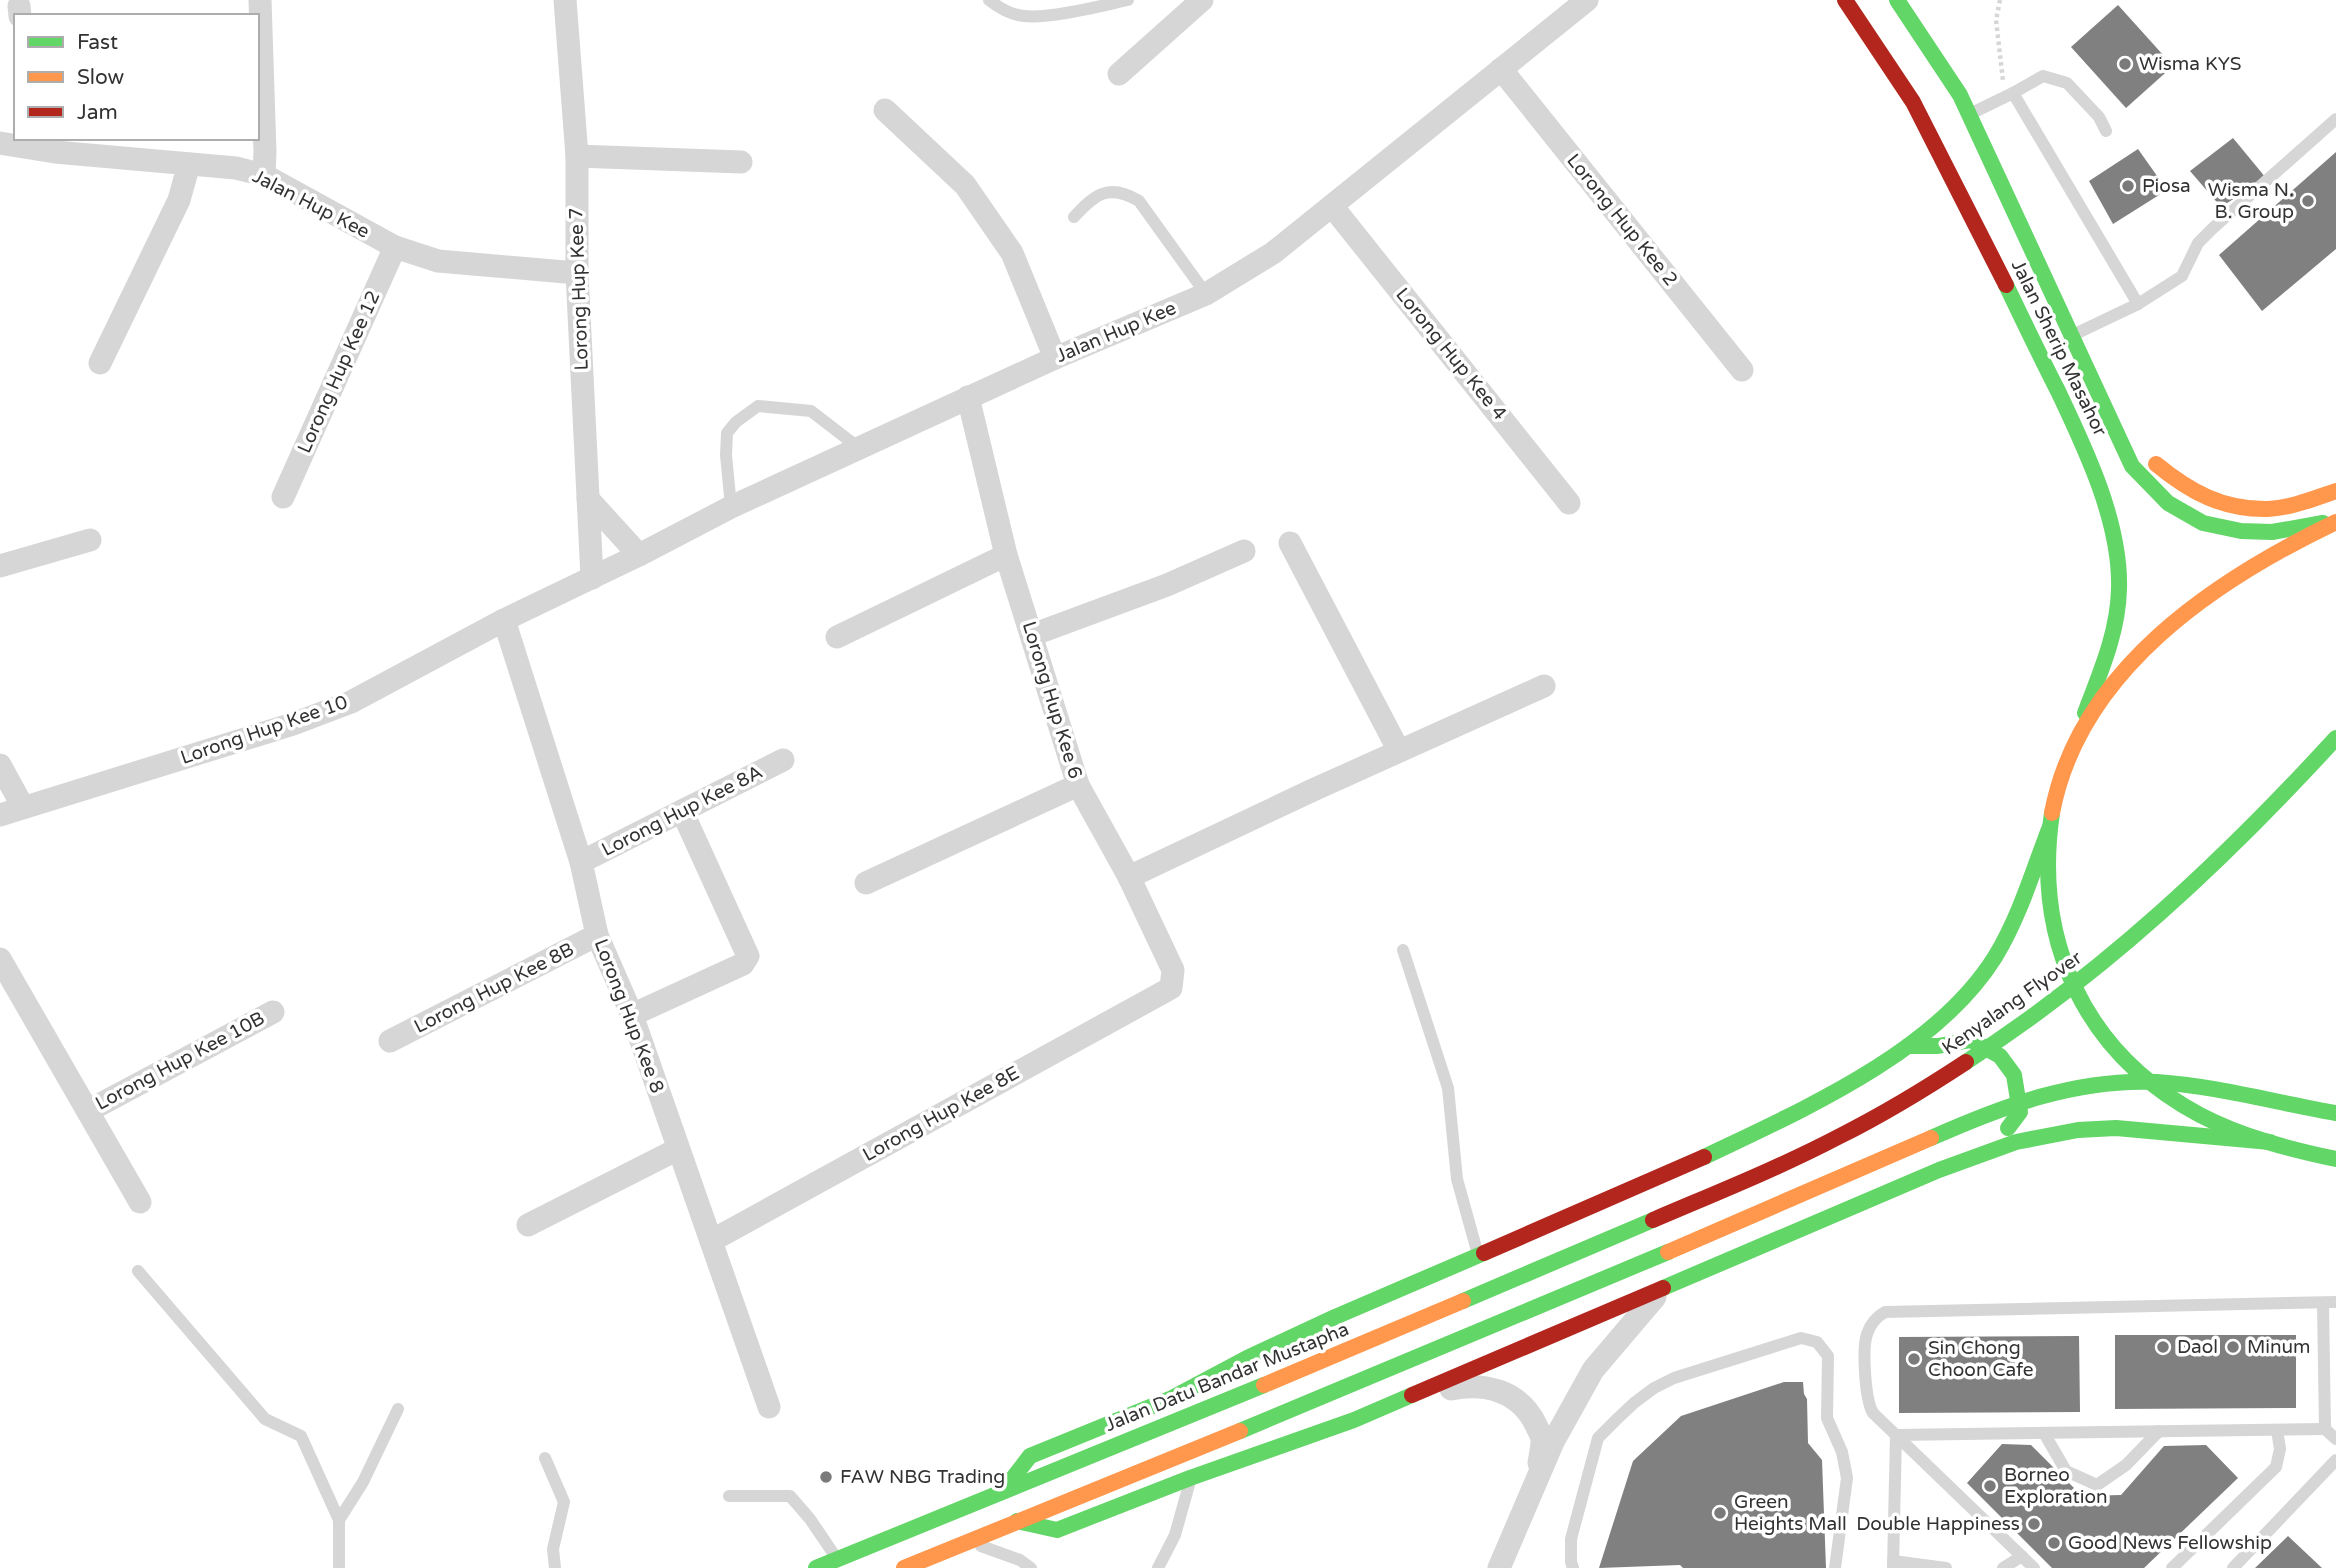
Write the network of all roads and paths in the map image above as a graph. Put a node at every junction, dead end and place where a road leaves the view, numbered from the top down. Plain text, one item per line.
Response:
1 (260, 0) edge
2 (565, 0) edge
3 (989, 0) edge
4 (1128, 0) edge
5 (1202, 0) edge
6 (1587, 0) edge
7 (1845, 0) edge
8 (1897, 0) edge
9 (2000, 0) edge
10 (1501, 69) junction
11 (1119, 74) dead end
12 (2009, 96) junction
13 (885, 110) dead end
14 (1970, 114) junction
15 (2336, 119) edge
16 (2106, 131) dead end
17 (0, 143) edge
18 (28, 143) edge
19 (576, 156) junction
20 (741, 162) dead end
21 (189, 164) junction
22 (264, 175) junction
23 (1332, 205) junction
24 (1074, 217) dead end
25 (396, 247) junction
26 (576, 273) junction
27 (1206, 294) junction
28 (2138, 304) junction
29 (2072, 336) junction
30 (1055, 358) junction
31 (100, 363) dead end
32 (1742, 370) dead end
33 (968, 397) junction
34 (2110, 420) junction
35 (2135, 435) dead end
36 (859, 447) junction
37 (2147, 452) dead end
38 (2336, 491) edge
39 (283, 497) dead end
40 (588, 499) junction
41 (1570, 503) dead end
42 (732, 507) junction
43 (2336, 522) edge
44 (90, 540) dead end
45 (1290, 543) dead end
46 (1244, 551) dead end
47 (639, 555) junction
48 (1006, 555) junction
49 (0, 566) edge
50 (592, 578) junction
51 (504, 620) junction
52 (1032, 635) junction
53 (836, 637) dead end
54 (1544, 686) dead end
55 (2336, 738) edge
56 (2075, 742) junction
57 (1399, 751) junction
58 (783, 760) dead end
59 (0, 765) edge
60 (1078, 785) junction
61 (23, 807) junction
62 (682, 811) junction
63 (0, 815) edge
64 (2049, 829) junction
65 (581, 862) junction
66 (1129, 877) junction
67 (866, 883) dead end
68 (597, 935) junction
69 (1403, 950) dead end
70 (0, 959) edge
71 (1171, 988) joint
72 (273, 1012) dead end
73 (632, 1015) junction
74 (390, 1041) dead end
75 (1908, 1046) junction
76 (88, 1111) junction
77 (2336, 1113) edge
78 (2270, 1142) junction
79 (678, 1149) junction
80 (1993, 1150) junction
81 (2336, 1159) edge
82 (140, 1202) dead end
83 (1653, 1220) joint
84 (528, 1224) dead end
85 (711, 1241) junction
86 (1479, 1255) junction
87 (138, 1271) dead end
88 (1665, 1287) junction
89 (2330, 1302) edge
90 (1410, 1397) junction
91 (769, 1407) dead end
92 (398, 1409) dead end
93 (2325, 1429) junction
94 (2277, 1430) junction
95 (2159, 1431) junction
96 (2043, 1433) junction
97 (1896, 1435) junction
98 (2336, 1439) edge
99 (545, 1458) dead end
100 (2336, 1460) edge
101 (1538, 1473) junction
102 (1191, 1478) junction
103 (1003, 1492) junction
104 (729, 1496) dead end
105 (339, 1520) junction
106 (1017, 1521) junction
107 (969, 1542) junction
108 (2022, 1556) junction
109 (837, 1559) junction
110 (1893, 1564) edge
111 (339, 1568) edge
112 (555, 1568) edge
113 (816, 1568) edge
114 (904, 1568) edge
115 (1031, 1568) edge
116 (1158, 1568) edge
117 (1499, 1568) edge
118 (1573, 1568) edge
119 (1835, 1568) edge
120 (1946, 1568) edge
121 (2003, 1568) edge
122 (2034, 1568) edge
123 (2172, 1568) edge
124 (2233, 1568) edge

1 - 22 street
2 - 19 street, Lorong Hup Kee 7
3 - 4 lane
5 - 11 street
6 - 10 street, Jalan Hup Kee
7 - 56 main road, Jalan Sherip Masahor
8 - 14 main road, Jalan Sherip Masahor
9 - 12 path
10 - 23 street, Jalan Hup Kee
10 - 32 street, Lorong Hup Kee 2
12 - 14 lane
12 - 16 lane
12 - 28 lane
13 - 30 street
14 - 29 main road, Jalan Sherip Masahor
15 - 28 lane
17 - 18 street, Jalan Hup Kee
18 - 21 street, Jalan Hup Kee
19 - 20 street
19 - 26 street, Lorong Hup Kee 7
21 - 22 street, Jalan Hup Kee
21 - 31 street
22 - 25 street, Jalan Hup Kee
23 - 27 street, Jalan Hup Kee
23 - 41 street, Lorong Hup Kee 4
24 - 27 lane
25 - 26 street, Jalan Hup Kee
25 - 39 street, Lorong Hup Kee 12
26 - 40 street, Lorong Hup Kee 7
27 - 30 street, Jalan Hup Kee
28 - 29 lane
29 - 34 main road, Jalan Sherip Masahor
30 - 33 street, Jalan Hup Kee
33 - 36 street, Jalan Hup Kee
33 - 48 street, Lorong Hup Kee 6
34 - 35 main road
34 - 43 main road, Jalan Sherip Masahor
36 - 42 street, Jalan Hup Kee
36 - 42 lane
37 - 38 main road
40 - 47 street
40 - 50 street, Lorong Hup Kee 7
42 - 47 street, Jalan Hup Kee
43 - 56 main road
44 - 49 street
45 - 57 street
46 - 52 street
47 - 50 street, Jalan Hup Kee
48 - 52 street, Lorong Hup Kee 6
48 - 53 street
50 - 51 street, Lorong Hup Kee 10
51 - 61 street, Lorong Hup Kee 10
51 - 65 street, Lorong Hup Kee 8
52 - 60 street, Lorong Hup Kee 6
54 - 57 street
55 - 83 main road, Kenyalang Flyover, bridge
56 - 64 main road
57 - 66 street
58 - 62 street, Lorong Hup Kee 8A
59 - 61 street
60 - 66 street, Lorong Hup Kee 6
60 - 67 street
61 - 63 street, Lorong Hup Kee 10
62 - 65 street, Lorong Hup Kee 8A
62 - 73 street
64 - 75 main road
64 - 78 main road
65 - 68 street, Lorong Hup Kee 8
66 - 71 street, Lorong Hup Kee 6
68 - 73 street, Lorong Hup Kee 8
68 - 74 street, Lorong Hup Kee 8B
69 - 86 lane
70 - 76 street
71 - 85 street, Lorong Hup Kee 8E
72 - 76 street, Lorong Hup Kee 10B
73 - 79 street, Lorong Hup Kee 8
75 - 80 main road
75 - 86 main road
76 - 82 street
77 - 106 main road, bridge
78 - 80 main road
78 - 81 main road
79 - 84 street
79 - 85 street, Lorong Hup Kee 8
80 - 88 main road
83 - 103 main road, Jalan Datu Bandar Mustapha
85 - 91 street, Lorong Hup Kee 8
86 - 103 main road
87 - 105 lane
88 - 90 main road
88 - 101 street
89 - 93 lane
89 - 97 lane
90 - 101 street
90 - 102 main road
92 - 105 lane
93 - 94 lane
93 - 98 lane
94 - 95 lane
94 - 123 lane
95 - 96 lane
95 - 96 lane
96 - 97 lane
97 - 108 lane
97 - 110 lane
99 - 112 lane
100 - 124 lane
101 - 117 street
102 - 106 main road
102 - 116 lane
103 - 109 main road, Jalan Datu Bandar Mustapha
104 - 109 lane
105 - 111 lane
106 - 107 main road
107 - 114 main road
107 - 115 lane
108 - 121 lane
108 - 122 lane
109 - 113 main road, Jalan Datu Bandar Mustapha
110 - 120 lane
118 - 119 lane

